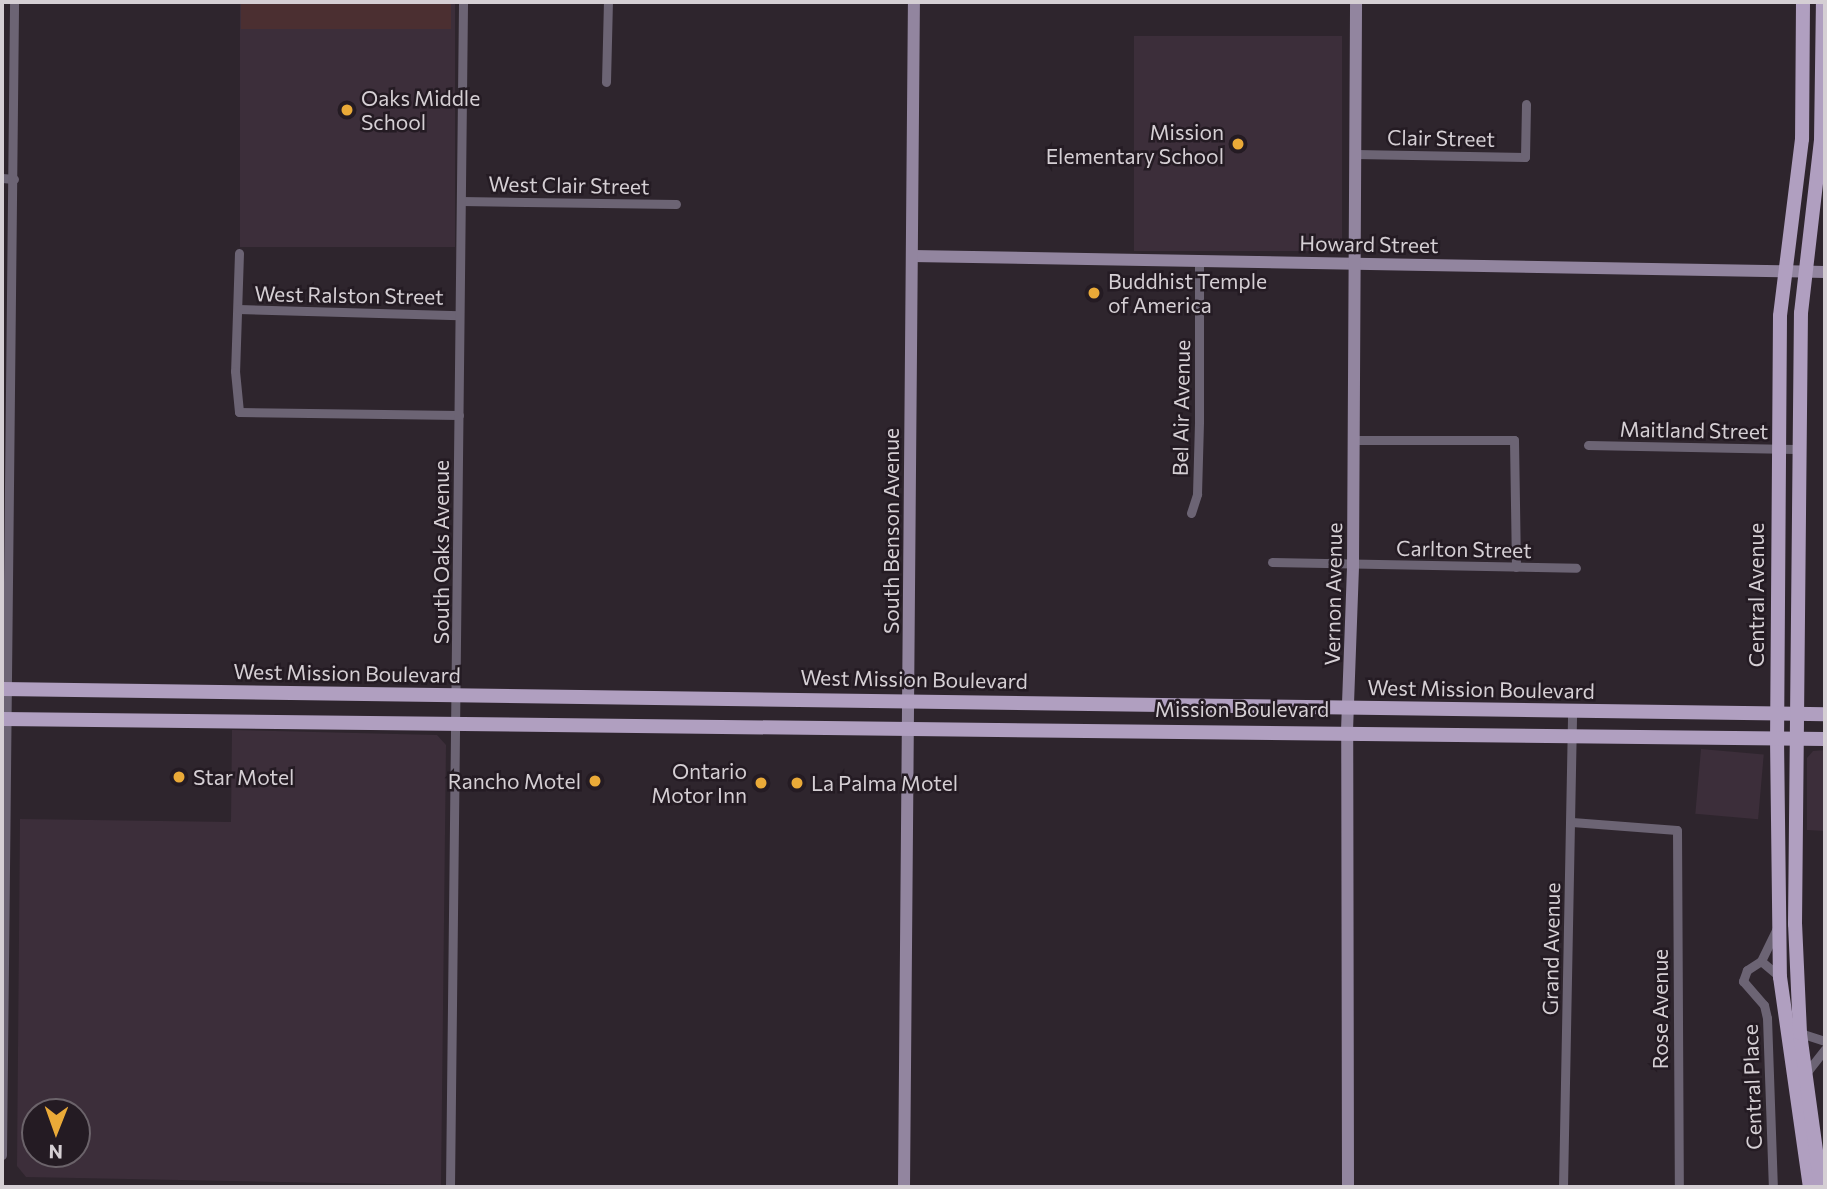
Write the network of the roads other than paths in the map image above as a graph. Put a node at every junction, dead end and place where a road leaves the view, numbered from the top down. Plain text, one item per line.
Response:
1 (14, 2) edge
2 (463, 2) edge
3 (608, 2) edge
4 (914, 2) edge
5 (1356, 2) edge
6 (1803, 2) edge
7 (1823, 2) edge
8 (1824, 46) edge
9 (606, 82) dead end
10 (1802, 98) junction
11 (1526, 104) dead end
12 (1821, 141) junction
13 (1355, 154) junction
14 (2, 178) edge
15 (13, 179) junction
16 (461, 201) junction
17 (676, 204) dead end
18 (239, 253) dead end
19 (912, 256) junction
20 (1199, 261) junction
21 (1355, 263) junction
22 (1786, 271) junction
23 (1808, 272) junction
24 (1825, 272) edge
25 (238, 309) junction
26 (459, 315) junction
27 (459, 415) junction
28 (1354, 440) junction
29 (1588, 445) dead end
30 (1777, 449) junction
31 (1799, 449) junction
32 (1191, 513) dead end
33 (1272, 562) dead end
34 (1353, 565) junction
35 (1516, 567) junction
36 (1576, 568) dead end
37 (5, 689) edge
38 (458, 695) junction
39 (911, 699) junction
40 (1351, 709) junction
41 (1572, 711) junction
42 (1778, 714) junction
43 (1798, 714) junction
44 (1825, 714) edge
45 (5, 719) edge
46 (457, 725) junction
47 (911, 727) junction
48 (1348, 731) junction
49 (1572, 736) junction
50 (1777, 738) junction
51 (1798, 738) junction
52 (1825, 739) edge
53 (1572, 822) junction
54 (1779, 923) junction
55 (1761, 961) junction
56 (1780, 977) junction
57 (1800, 1033) junction
58 (1825, 1041) edge
59 (1825, 1049) edge
60 (1805, 1074) junction
61 (2, 1155) edge
62 (1815, 1183) edge
63 (450, 1187) edge
64 (904, 1187) edge
65 (1348, 1187) edge
66 (1563, 1187) edge
67 (1679, 1187) edge
68 (1773, 1187) edge

1 - 15 street
2 - 16 street, South Oaks Avenue
3 - 9 street
4 - 19 street, South Benson Avenue
5 - 13 street, Vernon Avenue
6 - 10 main road, Central Avenue
7 - 8 main road, Central Avenue
8 - 12 main road, Central Avenue
10 - 12 main road
10 - 22 main road, Central Avenue
11 - 13 street, Clair Street
12 - 23 main road, Central Avenue
13 - 21 street, Vernon Avenue
14 - 15 street
15 - 37 street
16 - 17 street, West Clair Street
16 - 26 street, South Oaks Avenue
18 - 25 street
19 - 20 street, Howard Street
19 - 39 street, South Benson Avenue
20 - 21 street, Howard Street
20 - 32 street, Bel Air Avenue
21 - 22 street, Howard Street
21 - 28 street, Vernon Avenue
22 - 23 street, Howard Street
22 - 30 main road, Central Avenue
23 - 24 street, Howard Street
23 - 31 main road, Central Avenue
25 - 26 street, West Ralston Street
25 - 27 street
26 - 27 street, South Oaks Avenue
27 - 38 street, South Oaks Avenue
28 - 34 street, Vernon Avenue
28 - 35 street
29 - 30 street, Maitland Street
30 - 31 street, Maitland Street
30 - 42 main road, Central Avenue
31 - 43 main road, Central Avenue
33 - 34 street, Carlton Street
34 - 35 street, Carlton Street
34 - 40 street, Vernon Avenue
35 - 36 street, Carlton Street
37 - 38 main road, West Mission Boulevard
37 - 45 street
38 - 39 main road, West Mission Boulevard
38 - 46 street, South Oaks Avenue
39 - 40 main road, West Mission Boulevard
39 - 47 street, South Benson Avenue
40 - 41 main road, West Mission Boulevard
40 - 48 street, Vernon Avenue
41 - 42 main road, West Mission Boulevard
41 - 49 street, Grand Avenue
42 - 43 main road, West Mission Boulevard
42 - 50 main road, Central Avenue
43 - 44 main road, West Mission Boulevard
43 - 51 main road, Central Avenue
45 - 46 main road
45 - 61 street
46 - 47 main road
46 - 63 street, South Oaks Avenue
47 - 48 main road, Mission Boulevard
47 - 64 street, South Benson Avenue
48 - 49 main road, Mission Boulevard
48 - 65 street, Vernon Avenue
49 - 50 main road, Mission Boulevard
49 - 53 street, Grand Avenue
50 - 51 main road, Mission Boulevard
50 - 54 main road, Central Avenue
51 - 52 main road, Mission Boulevard
51 - 57 main road, Central Avenue
53 - 66 street, Grand Avenue
53 - 67 street, Rose Avenue
54 - 55 street
54 - 56 main road, Central Avenue
55 - 56 street
55 - 68 street, Central Place
56 - 62 main road, Central Avenue
57 - 58 street
57 - 60 main road, Central Avenue
59 - 60 street
60 - 62 main road, Central Avenue

